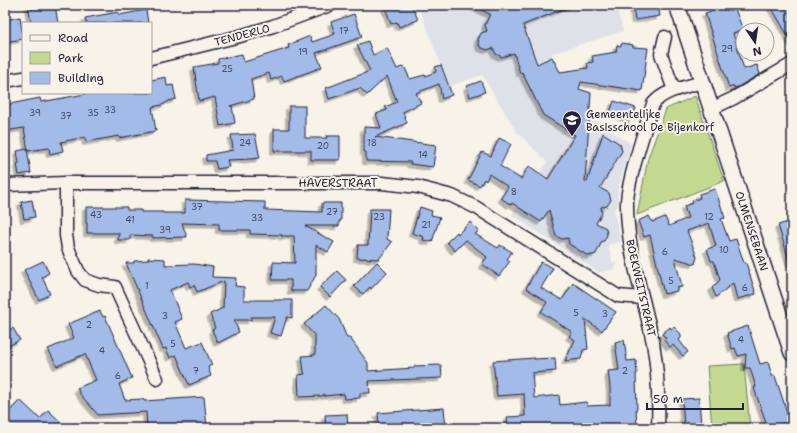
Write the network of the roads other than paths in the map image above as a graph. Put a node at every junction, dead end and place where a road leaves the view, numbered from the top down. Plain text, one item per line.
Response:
1 (330, 5) edge
2 (677, 5) edge
3 (665, 37) dead end
4 (152, 58) edge
5 (792, 64) edge
6 (22, 78) edge
7 (5, 81) edge
8 (702, 82) junction
9 (674, 90) junction
10 (711, 109) junction
11 (66, 183) junction
12 (5, 185) edge
13 (642, 298) junction
14 (792, 353) edge
15 (157, 380) dead end
16 (658, 428) edge

1 - 4 street, TENDERLO
2 - 8 street, OLMENSEBAAN
3 - 9 street
5 - 10 street
6 - 7 street
8 - 9 street, BOEKWEITSTRAAT
8 - 10 street, OLMENSEBAAN
9 - 13 street, BOEKWEITSTRAAT
10 - 14 street, OLMENSEBAAN
11 - 12 street, HAVERSTRAAT
11 - 13 street, HAVERSTRAAT
11 - 15 street
13 - 16 street, BOEKWEITSTRAAT

